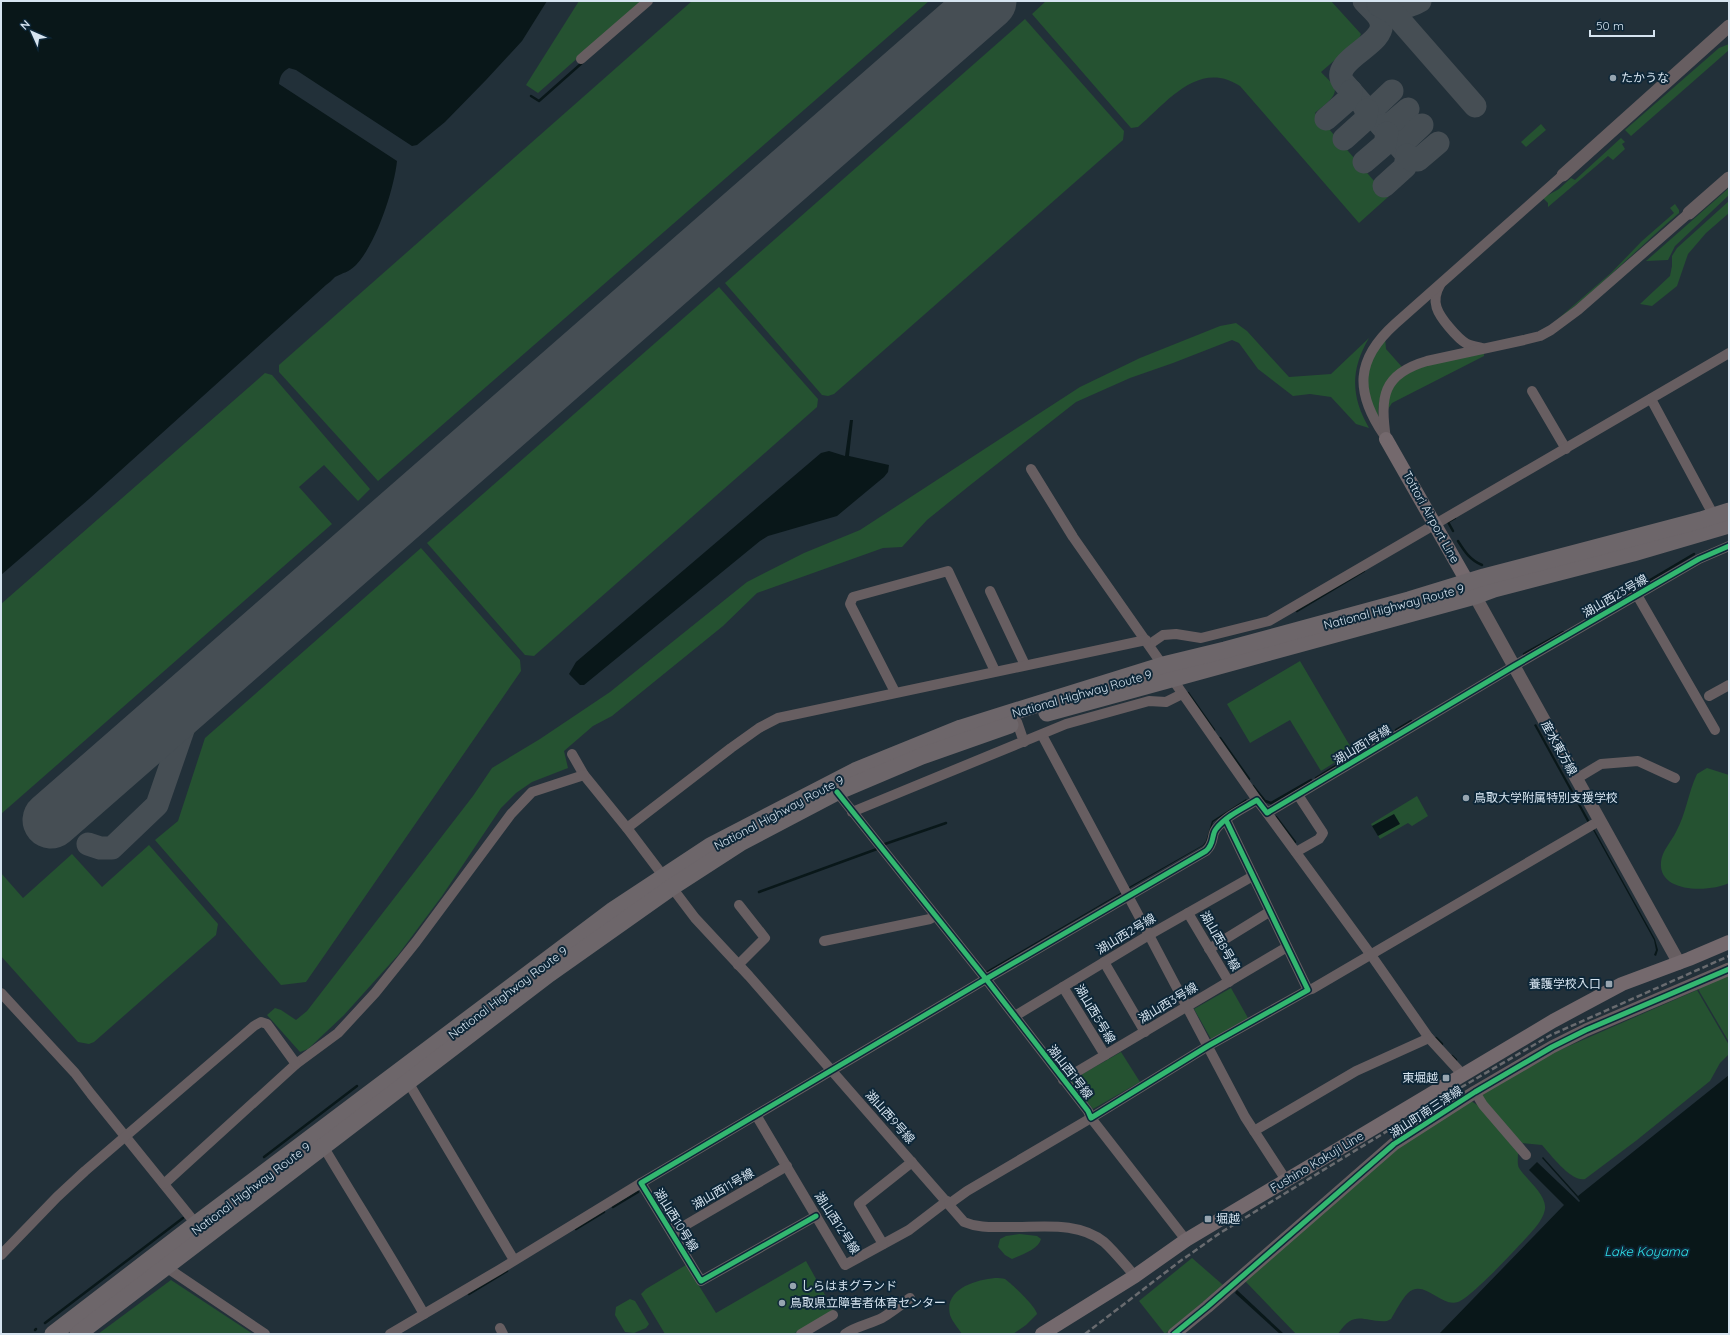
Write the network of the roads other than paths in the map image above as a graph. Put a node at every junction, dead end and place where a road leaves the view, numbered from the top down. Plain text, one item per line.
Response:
1 (648, 1) edge
2 (1729, 26) edge
3 (1729, 37) edge
4 (581, 59) dead end
5 (1685, 64) junction
6 (1563, 175) joint
7 (1729, 178) edge
8 (1689, 213) joint
9 (1442, 281) junction
10 (1424, 298) junction
11 (1439, 315) junction
12 (1484, 349) junction
13 (1729, 353) edge
14 (1532, 391) dead end
15 (1651, 399) junction
16 (1386, 439) junction
17 (1566, 449) junction
18 (1031, 469) dead end
19 (1722, 513) edge
20 (1436, 525) junction
21 (1729, 525) edge
22 (1728, 548) edge
23 (1471, 589) junction
24 (990, 591) dead end
25 (1637, 595) junction
26 (1148, 642) junction
27 (1025, 665) junction
28 (1514, 666) junction
29 (996, 671) junction
30 (1168, 672) junction
31 (1729, 685) edge
32 (895, 692) junction
33 (1182, 694) junction
34 (1709, 696) dead end
35 (1017, 722) junction
36 (1715, 730) dead end
37 (1042, 735) junction
38 (1024, 742) junction
39 (572, 754) dead end
40 (584, 775) junction
41 (1675, 778) dead end
42 (1576, 779) junction
43 (837, 792) junction
44 (1298, 795) junction
45 (1257, 800) junction
46 (852, 812) junction
47 (1267, 813) junction
48 (1226, 820) junction
49 (1599, 821) junction
50 (627, 828) junction
51 (1296, 852) junction
52 (1253, 876) junction
53 (668, 881) junction
54 (1128, 896) junction
55 (739, 905) dead end
56 (1269, 912) junction
57 (1188, 913) junction
58 (935, 916) junction
59 (1149, 935) junction
60 (824, 941) dead end
61 (1729, 942) edge
62 (1287, 947) junction
63 (1209, 949) junction
64 (1371, 955) junction
65 (1104, 962) junction
66 (1679, 963) junction
67 (738, 965) junction
68 (1729, 969) edge
69 (986, 979) junction
70 (1229, 982) junction
71 (1063, 986) junction
72 (1308, 990) junction
73 (1, 993) edge
74 (1186, 1007) junction
75 (1015, 1016) junction
76 (1144, 1032) junction
77 (1429, 1038) junction
78 (1208, 1046) junction
79 (1105, 1056) junction
80 (296, 1064) junction
81 (831, 1071) junction
82 (1463, 1075) junction
83 (1063, 1080) junction
84 (408, 1082) junction
85 (1475, 1092) junction
86 (756, 1116) junction
87 (1091, 1118) junction
88 (1254, 1131) junction
89 (126, 1136) junction
90 (323, 1146) junction
91 (1526, 1155) dead end
92 (912, 1162) junction
93 (787, 1166) junction
94 (1286, 1180) junction
95 (641, 1183) junction
96 (164, 1184) junction
97 (948, 1203) junction
98 (816, 1216) junction
99 (196, 1224) junction
100 (672, 1233) junction
101 (1186, 1240) junction
102 (883, 1244) junction
103 (1, 1255) edge
104 (514, 1260) junction
105 (166, 1267) junction
106 (1135, 1276) junction
107 (910, 1298) dead end
108 (424, 1314) junction
109 (833, 1315) dead end
110 (407, 1330) edge
111 (53, 1334) edge
112 (78, 1334) edge
113 (265, 1334) edge
114 (390, 1334) edge
115 (801, 1334) edge
116 (845, 1334) edge
117 (1042, 1334) edge
118 (1174, 1334) edge

1 - 4 street
2 - 5 street
3 - 5 street
5 - 6 street
6 - 9 street
7 - 8 street
8 - 12 street
9 - 10 street
9 - 11 street
10 - 11 street
10 - 16 street
11 - 12 street
12 - 16 street
13 - 15 street
14 - 17 street
15 - 17 street
15 - 19 street
16 - 20 main road, Tottori Airport Line
17 - 20 street
18 - 26 street
19 - 23 highway, National Highway Route 9
20 - 23 main road, Tottori Airport Line
20 - 26 street
21 - 23 highway, National Highway Route 9
22 - 25 street, 湖山西23号線
23 - 28 street, 産水東方線
23 - 30 highway, National Highway Route 9
24 - 27 street
25 - 28 street, 湖山西23号線
25 - 36 street
26 - 27 street
26 - 30 street
27 - 29 street
28 - 42 street, 産水東方線
28 - 44 street, 湖山西1号線
29 - 32 street
29 - 32 street
30 - 33 street
30 - 35 highway, National Highway Route 9
30 - 53 highway, National Highway Route 9
31 - 34 street
32 - 50 street
33 - 37 street
33 - 45 street
35 - 38 street
35 - 43 highway, National Highway Route 9
37 - 38 street
37 - 54 street
38 - 46 street
39 - 40 street, 湖山西9号線
40 - 50 street, 湖山西9号線
40 - 80 street
41 - 42 street
42 - 49 street, 産水東方線
43 - 46 street, 湖山西1号線
43 - 53 highway, National Highway Route 9
44 - 47 street, 湖山西1号線
44 - 51 street
45 - 47 street
45 - 48 street
46 - 58 street, 湖山西1号線
47 - 51 street
48 - 52 street
48 - 54 street
49 - 64 street, 湖山西1号線
49 - 66 street, 産水東方線
50 - 53 street, 湖山西9号線
51 - 64 street
52 - 56 street
52 - 57 street, 湖山西2号線
53 - 67 street, 湖山西9号線
53 - 84 highway, National Highway Route 9
53 - 99 highway, National Highway Route 9
54 - 59 street
54 - 69 street
55 - 67 street
56 - 62 street
56 - 63 street
57 - 59 street, 湖山西2号線
57 - 63 street, 湖山西8号線
58 - 60 street
58 - 69 street, 湖山西1号線
59 - 65 street, 湖山西2号線
59 - 74 street
61 - 66 main road, Fushino Kakuji Line
62 - 70 street, 湖山西3号線
62 - 72 street
63 - 70 street, 湖山西8号線
64 - 72 street, 湖山西1号線
64 - 77 street
65 - 71 street, 湖山西2号線
65 - 76 street
66 - 82 main road, Fushino Kakuji Line
67 - 81 street, 湖山西9号線
68 - 85 street, 湖山町南三津線
69 - 75 street, 湖山西1号線
69 - 81 street, 湖山西10号線
70 - 74 street, 湖山西3号線
71 - 75 street, 湖山西2号線
71 - 79 street, 湖山西5号線
72 - 78 street, 湖山西1号線
73 - 89 street
74 - 76 street, 湖山西3号線
74 - 78 street
75 - 83 street, 湖山西1号線
76 - 79 street, 湖山西3号線
77 - 82 street
77 - 88 street
78 - 87 street, 湖山西1号線
78 - 88 street
79 - 83 street, 湖山西3号線
80 - 89 street
80 - 96 street
81 - 86 street, 湖山西10号線
81 - 92 street, 湖山西9号線
82 - 94 main road, Fushino Kakuji Line
83 - 87 street, 湖山西1号線
84 - 90 highway, National Highway Route 9
84 - 104 street
85 - 91 street
85 - 118 street, 湖山町南三津線
86 - 93 street, 湖山西12号線
86 - 95 street, 湖山西10号線
87 - 97 street, 湖山西12号線
87 - 101 street
88 - 94 street
89 - 96 street
89 - 103 street
90 - 105 highway, National Highway Route 9
90 - 108 street
92 - 97 street, 湖山西9号線
92 - 102 street
93 - 98 street, 湖山西12号線
93 - 100 street, 湖山西11号線
94 - 101 main road, Fushino Kakuji Line
95 - 100 street, 湖山西10号線
95 - 104 street
96 - 99 street
97 - 102 street, 湖山西12号線
97 - 106 street, 湖山西9号線
98 - 100 street, 湖山西10号線
98 - 102 street, 湖山西12号線
99 - 111 highway, National Highway Route 9
101 - 106 main road, Fushino Kakuji Line
104 - 108 street
105 - 112 highway, National Highway Route 9
105 - 113 street
106 - 117 main road, Fushino Kakuji Line
107 - 116 street
108 - 110 street
109 - 115 street
110 - 114 street

